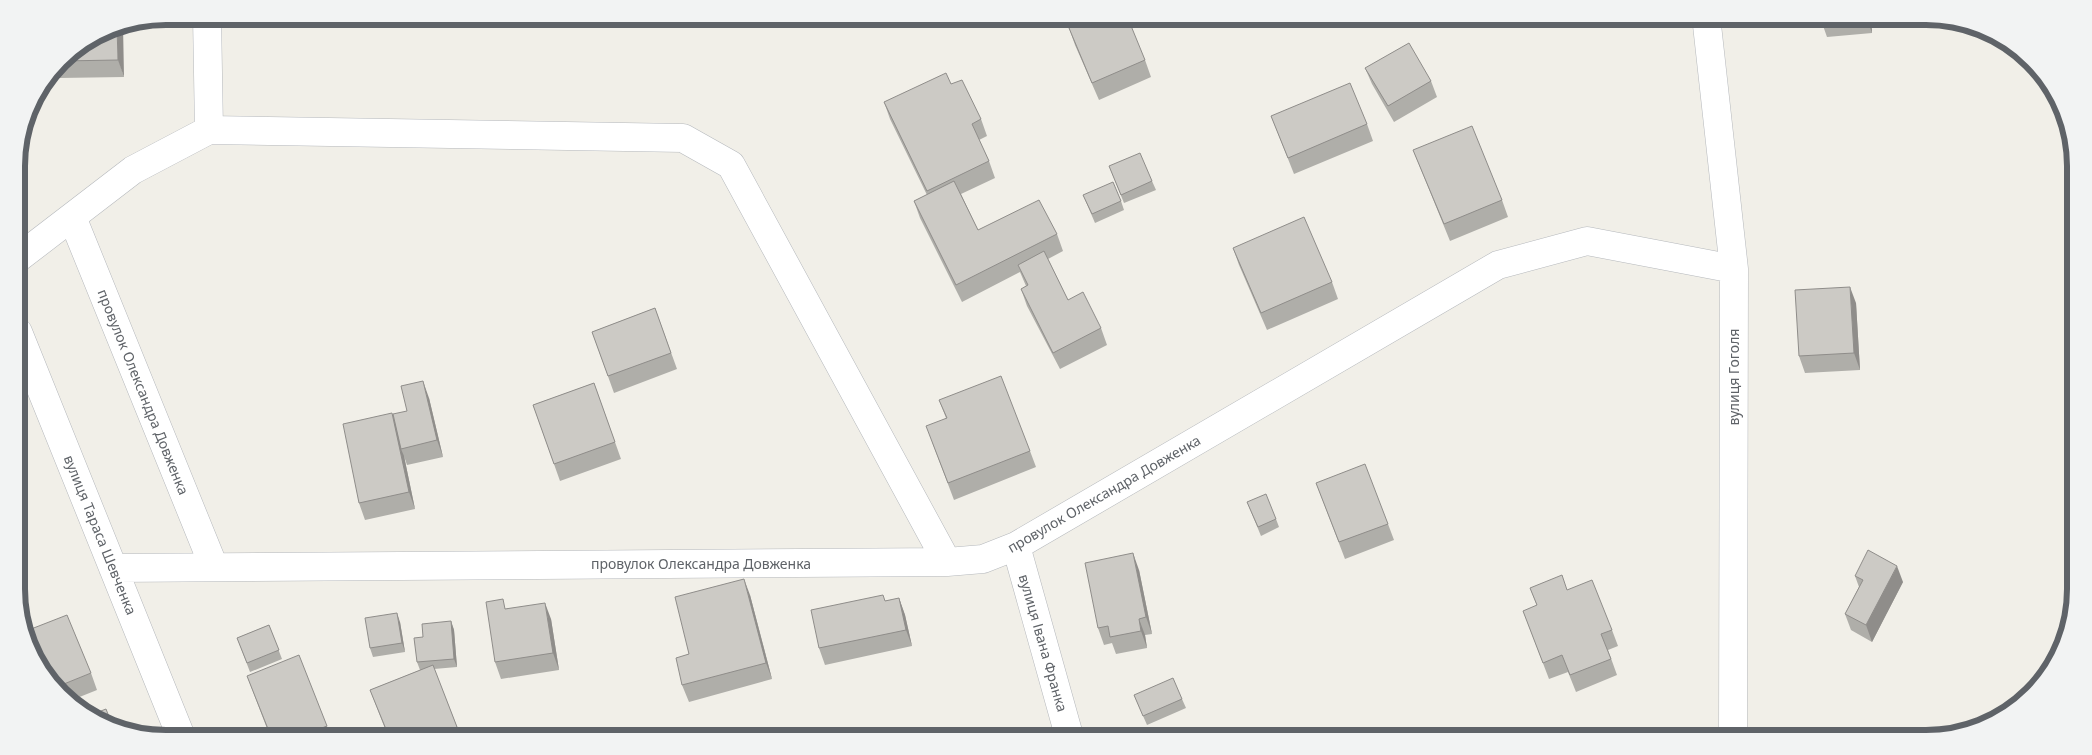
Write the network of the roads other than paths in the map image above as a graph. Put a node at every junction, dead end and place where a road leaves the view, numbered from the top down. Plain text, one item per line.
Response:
1 (207, 25) edge
2 (1707, 25) edge
3 (209, 130) junction
4 (72, 217) junction
5 (25, 253) edge
6 (1734, 269) junction
7 (25, 349) edge
8 (1016, 546) junction
9 (947, 562) junction
10 (214, 567) junction
11 (113, 568) junction
12 (178, 730) edge
13 (1067, 730) edge
14 (1733, 730) edge

1 - 3 street
2 - 6 street, вулиця Гоголя
3 - 4 street
3 - 9 street
4 - 5 street
4 - 10 street, провулок Олександра Довженка
6 - 8 street, провулок Олександра Довженка
6 - 14 street, вулиця Гоголя
7 - 11 street, вулиця Тараса Шевченка
8 - 9 street, провулок Олександра Довженка
8 - 13 street, вулиця Івана Франка
9 - 10 street, провулок Олександра Довженка
10 - 11 street, провулок Олександра Довженка
11 - 12 street, вулиця Тараса Шевченка

